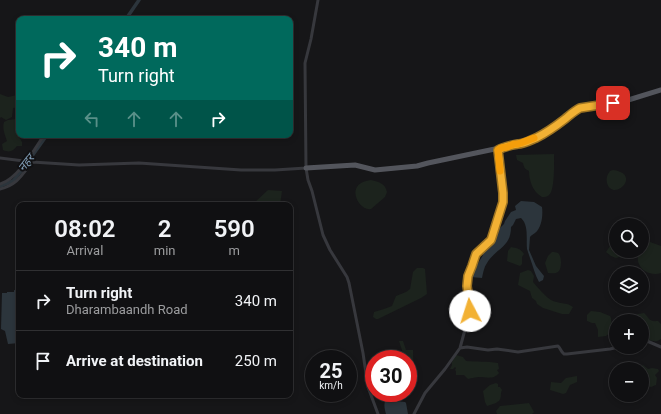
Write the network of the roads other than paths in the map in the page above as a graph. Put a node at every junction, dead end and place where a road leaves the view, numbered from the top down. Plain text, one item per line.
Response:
1 (318, 0) edge
2 (661, 90) edge
3 (42, 138) edge
4 (498, 150) junction
5 (0, 158) edge
6 (30, 161) junction
7 (306, 168) junction
8 (0, 184) edge
9 (0, 189) edge
10 (649, 342) edge
11 (661, 347) edge
12 (460, 348) junction
13 (609, 349) edge
14 (378, 414) edge
15 (414, 414) edge

1 - 7 street
2 - 4 main road
3 - 6 street
4 - 7 main road
4 - 12 street
5 - 6 street
6 - 7 street
6 - 8 street
6 - 9 street
7 - 14 street
10 - 11 street
12 - 13 street
12 - 15 street

